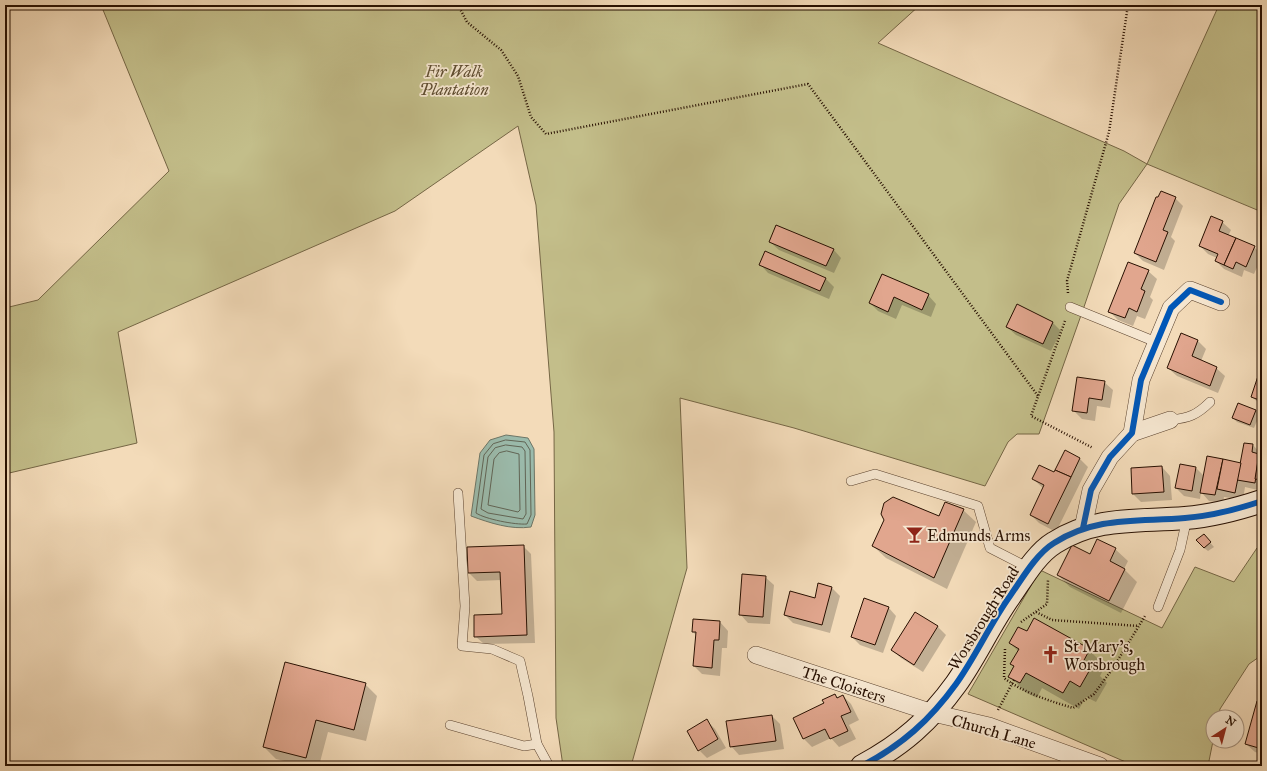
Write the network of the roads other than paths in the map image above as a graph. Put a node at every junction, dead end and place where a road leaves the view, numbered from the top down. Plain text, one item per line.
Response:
1 (1221, 302) dead end
2 (1070, 307) road end
3 (1156, 342) junction
4 (1210, 402) dead end
5 (1170, 420) joint
6 (1132, 433) junction
7 (851, 481) dead end
8 (458, 493) dead end
9 (1262, 501) edge
10 (1187, 518) junction
11 (1083, 528) junction
12 (1039, 571) junction
13 (1158, 607) dead end
14 (756, 655) dead end
15 (933, 713) junction
16 (450, 725) dead end
17 (537, 744) junction
18 (549, 766) edge
19 (862, 766) edge
20 (1100, 766) edge

1 - 3 street
2 - 3 lane
3 - 6 street
4 - 5 lane
5 - 6 street
6 - 11 street
7 - 12 lane
8 - 17 lane
9 - 10 street, Worsbrough Road
10 - 11 street, Worsbrough Road
10 - 13 lane
11 - 12 street, Worsbrough Road
12 - 15 street, Worsbrough Road
14 - 15 street, The Cloisters
15 - 19 street, Worsbrough Road
15 - 20 street, Church Lane
16 - 17 lane
17 - 18 lane

